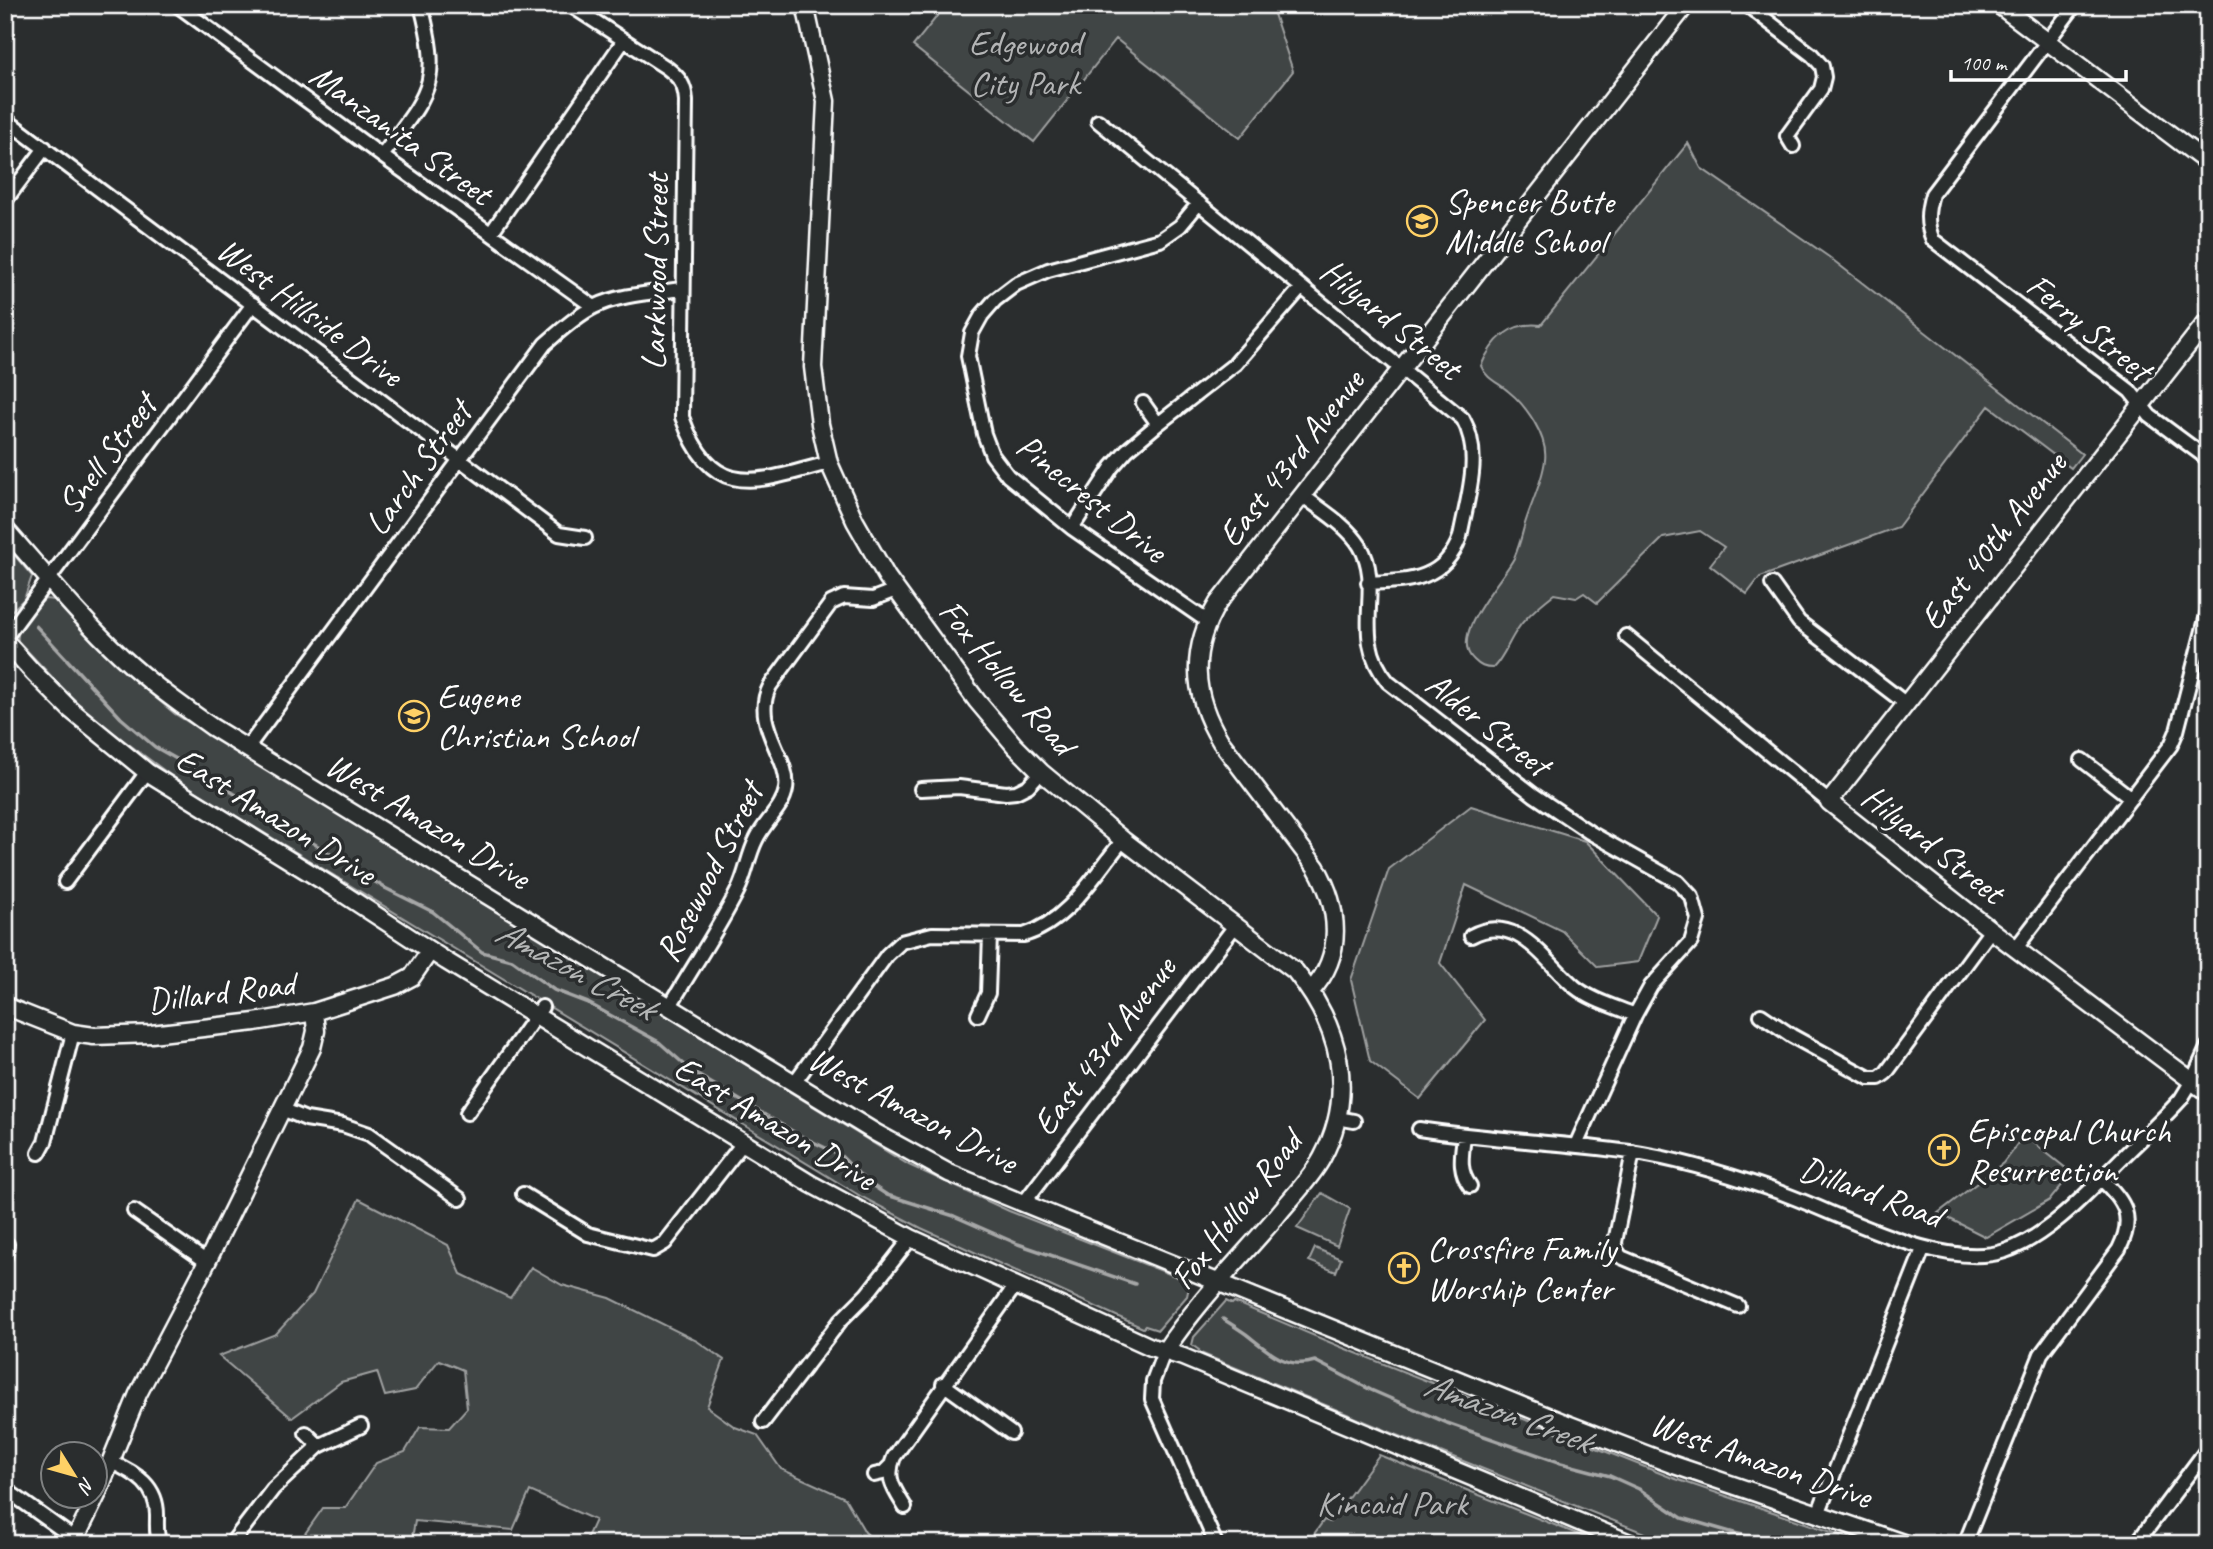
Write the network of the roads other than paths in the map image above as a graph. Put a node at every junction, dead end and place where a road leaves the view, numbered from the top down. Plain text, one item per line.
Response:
1 (177, 5) edge
2 (421, 5) edge
3 (570, 5) edge
4 (805, 5) edge
5 (1686, 5) edge
6 (1746, 5) edge
7 (1999, 5) edge
8 (2075, 5) edge
9 (624, 40) junction
10 (2047, 41) junction
11 (5, 119) edge
12 (1098, 121) dead end
13 (1793, 146) dead end
14 (45, 149) junction
15 (382, 156) junction
16 (2208, 163) edge
17 (5, 201) edge
18 (1199, 203) junction
19 (491, 233) junction
20 (1301, 288) junction
21 (682, 289) junction
22 (253, 304) junction
23 (594, 307) junction
24 (2208, 320) edge
25 (1402, 368) junction
26 (1143, 403) dead end
27 (2141, 405) junction
28 (1158, 424) junction
29 (459, 458) junction
30 (2208, 459) edge
31 (829, 463) junction
32 (1302, 495) junction
33 (1072, 528) junction
34 (5, 529) edge
35 (585, 538) dead end
36 (49, 580) junction
37 (1368, 583) junction
38 (1772, 584) dead end
39 (896, 590) junction
40 (2208, 611) edge
41 (1207, 621) junction
42 (1626, 636) dead end
43 (5, 639) edge
44 (1905, 703) junction
45 (247, 748) junction
46 (2082, 760) dead end
47 (147, 772) junction
48 (1041, 772) junction
49 (921, 789) dead end
50 (2131, 798) junction
51 (1829, 802) junction
52 (1123, 840) junction
53 (65, 882) dead end
54 (1236, 926) junction
55 (1991, 930) junction
56 (990, 935) junction
57 (1471, 936) dead end
58 (2016, 948) junction
59 (430, 951) junction
60 (1311, 991) junction
61 (5, 1006) edge
62 (670, 1006) junction
63 (314, 1012) junction
64 (539, 1012) junction
65 (978, 1015) dead end
66 (1635, 1015) junction
67 (1761, 1015) dead end
68 (73, 1033) junction
69 (2208, 1046) edge
70 (2192, 1081) junction
71 (794, 1083) junction
72 (2208, 1093) edge
73 (282, 1109) junction
74 (467, 1113) dead end
75 (1419, 1129) dead end
76 (1464, 1136) junction
77 (743, 1143) junction
78 (1576, 1145) junction
79 (1633, 1152) junction
80 (39, 1153) dead end
81 (2101, 1179) junction
82 (1470, 1186) dead end
83 (523, 1194) dead end
84 (460, 1199) dead end
85 (1023, 1203) junction
86 (134, 1211) dead end
87 (911, 1238) junction
88 (1923, 1249) junction
89 (207, 1262) junction
90 (1220, 1283) junction
91 (1015, 1286) junction
92 (1738, 1306) dead end
93 (1164, 1352) junction
94 (943, 1384) junction
95 (763, 1422) dead end
96 (361, 1426) dead end
97 (306, 1433) dead end
98 (1011, 1433) dead end
99 (319, 1446) junction
100 (2208, 1448) edge
101 (111, 1462) junction
102 (890, 1466) junction
103 (874, 1475) dead end
104 (5, 1489) edge
105 (905, 1507) dead end
106 (1818, 1514) junction
107 (74, 1542) edge
108 (160, 1544) edge
109 (231, 1544) edge
110 (1216, 1544) edge
111 (1632, 1544) edge
112 (1906, 1544) edge
113 (1965, 1544) edge
114 (2136, 1544) edge

1 - 15 street, Manzanita Street
2 - 15 street
3 - 9 street, Larkwood Street
4 - 31 street, Fox Hollow Road
5 - 25 street, East 43rd Avenue
6 - 13 street
7 - 10 street
8 - 10 street
9 - 19 street
9 - 21 street, Larkwood Street
10 - 16 street
10 - 27 street, Ferry Street
11 - 14 street, West Hillside Drive
12 - 18 street, Hilyard Street
14 - 17 street
14 - 22 street, West Hillside Drive
15 - 19 street, Manzanita Street
18 - 20 street, Hilyard Street
18 - 33 street, Pinecrest Drive
19 - 23 street, Manzanita Street
20 - 25 street, Hilyard Street
20 - 28 street
21 - 23 street, Larch Street
21 - 31 street, Larkwood Street
22 - 29 street, West Hillside Drive
22 - 36 street, Snell Street
23 - 29 street, Larch Street
24 - 27 street, East 40th Avenue
25 - 32 street, East 43rd Avenue
25 - 37 street, Hilyard Street
26 - 28 street
27 - 30 street, Ferry Street
27 - 44 street, East 40th Avenue
28 - 33 street
29 - 35 street, West Hillside Drive
29 - 45 street, Larch Street
31 - 39 street, Fox Hollow Road
32 - 37 street, Alder Street
32 - 41 street, East 43rd Avenue
33 - 41 street, Pinecrest Drive
34 - 36 street, West Amazon Drive
36 - 43 street, Snell Street
36 - 45 street, West Amazon Drive
37 - 66 street, Alder Street
38 - 44 street
39 - 48 street, Fox Hollow Road
39 - 62 street, Rosewood Street
40 - 50 street
41 - 60 street, East 43rd Avenue
42 - 51 street, Hilyard Street
43 - 47 street, East Amazon Drive
44 - 51 street, East 40th Avenue
45 - 62 street, West Amazon Drive
46 - 50 street
47 - 53 street
47 - 59 street, East Amazon Drive
48 - 49 street
48 - 52 street, Fox Hollow Road
50 - 58 street
51 - 55 street, Hilyard Street
52 - 54 street, Fox Hollow Road
52 - 56 street
54 - 60 street, Fox Hollow Road
54 - 85 street, East 43rd Avenue
55 - 58 street, Hilyard Street
55 - 67 street
56 - 65 street
56 - 71 street
57 - 66 street
58 - 70 street, Hilyard Street
59 - 63 street, Dillard Road
59 - 64 street, East Amazon Drive
60 - 90 street, Fox Hollow Road
61 - 68 street, Dillard Road
62 - 71 street, West Amazon Drive
63 - 68 street, Dillard Road
63 - 73 street
64 - 74 street
64 - 77 street, East Amazon Drive
66 - 78 street
68 - 80 street
69 - 70 street, Dillard Road
70 - 72 street, Hilyard Street
70 - 81 street, Dillard Road
71 - 85 street, West Amazon Drive
73 - 84 street
73 - 89 street
75 - 76 street, Dillard Road
76 - 78 street, Dillard Road
76 - 82 street
77 - 83 street
77 - 87 street, East Amazon Drive
78 - 79 street, Dillard Road
79 - 88 street, Dillard Road
79 - 92 street
81 - 88 street, Dillard Road
81 - 113 street
85 - 90 street, West Amazon Drive
86 - 89 street
87 - 91 street, East Amazon Drive
87 - 95 street
88 - 106 street
89 - 101 street
90 - 93 street, Fox Hollow Road
90 - 106 street, West Amazon Drive
91 - 93 street, East Amazon Drive
91 - 94 street
93 - 110 street
93 - 111 street, East Amazon Drive
94 - 98 street
94 - 102 street
96 - 99 street
97 - 99 street
99 - 109 street
100 - 114 street
101 - 107 street
101 - 108 street
102 - 103 street
102 - 105 street
104 - 107 street
106 - 112 street, West Amazon Drive

